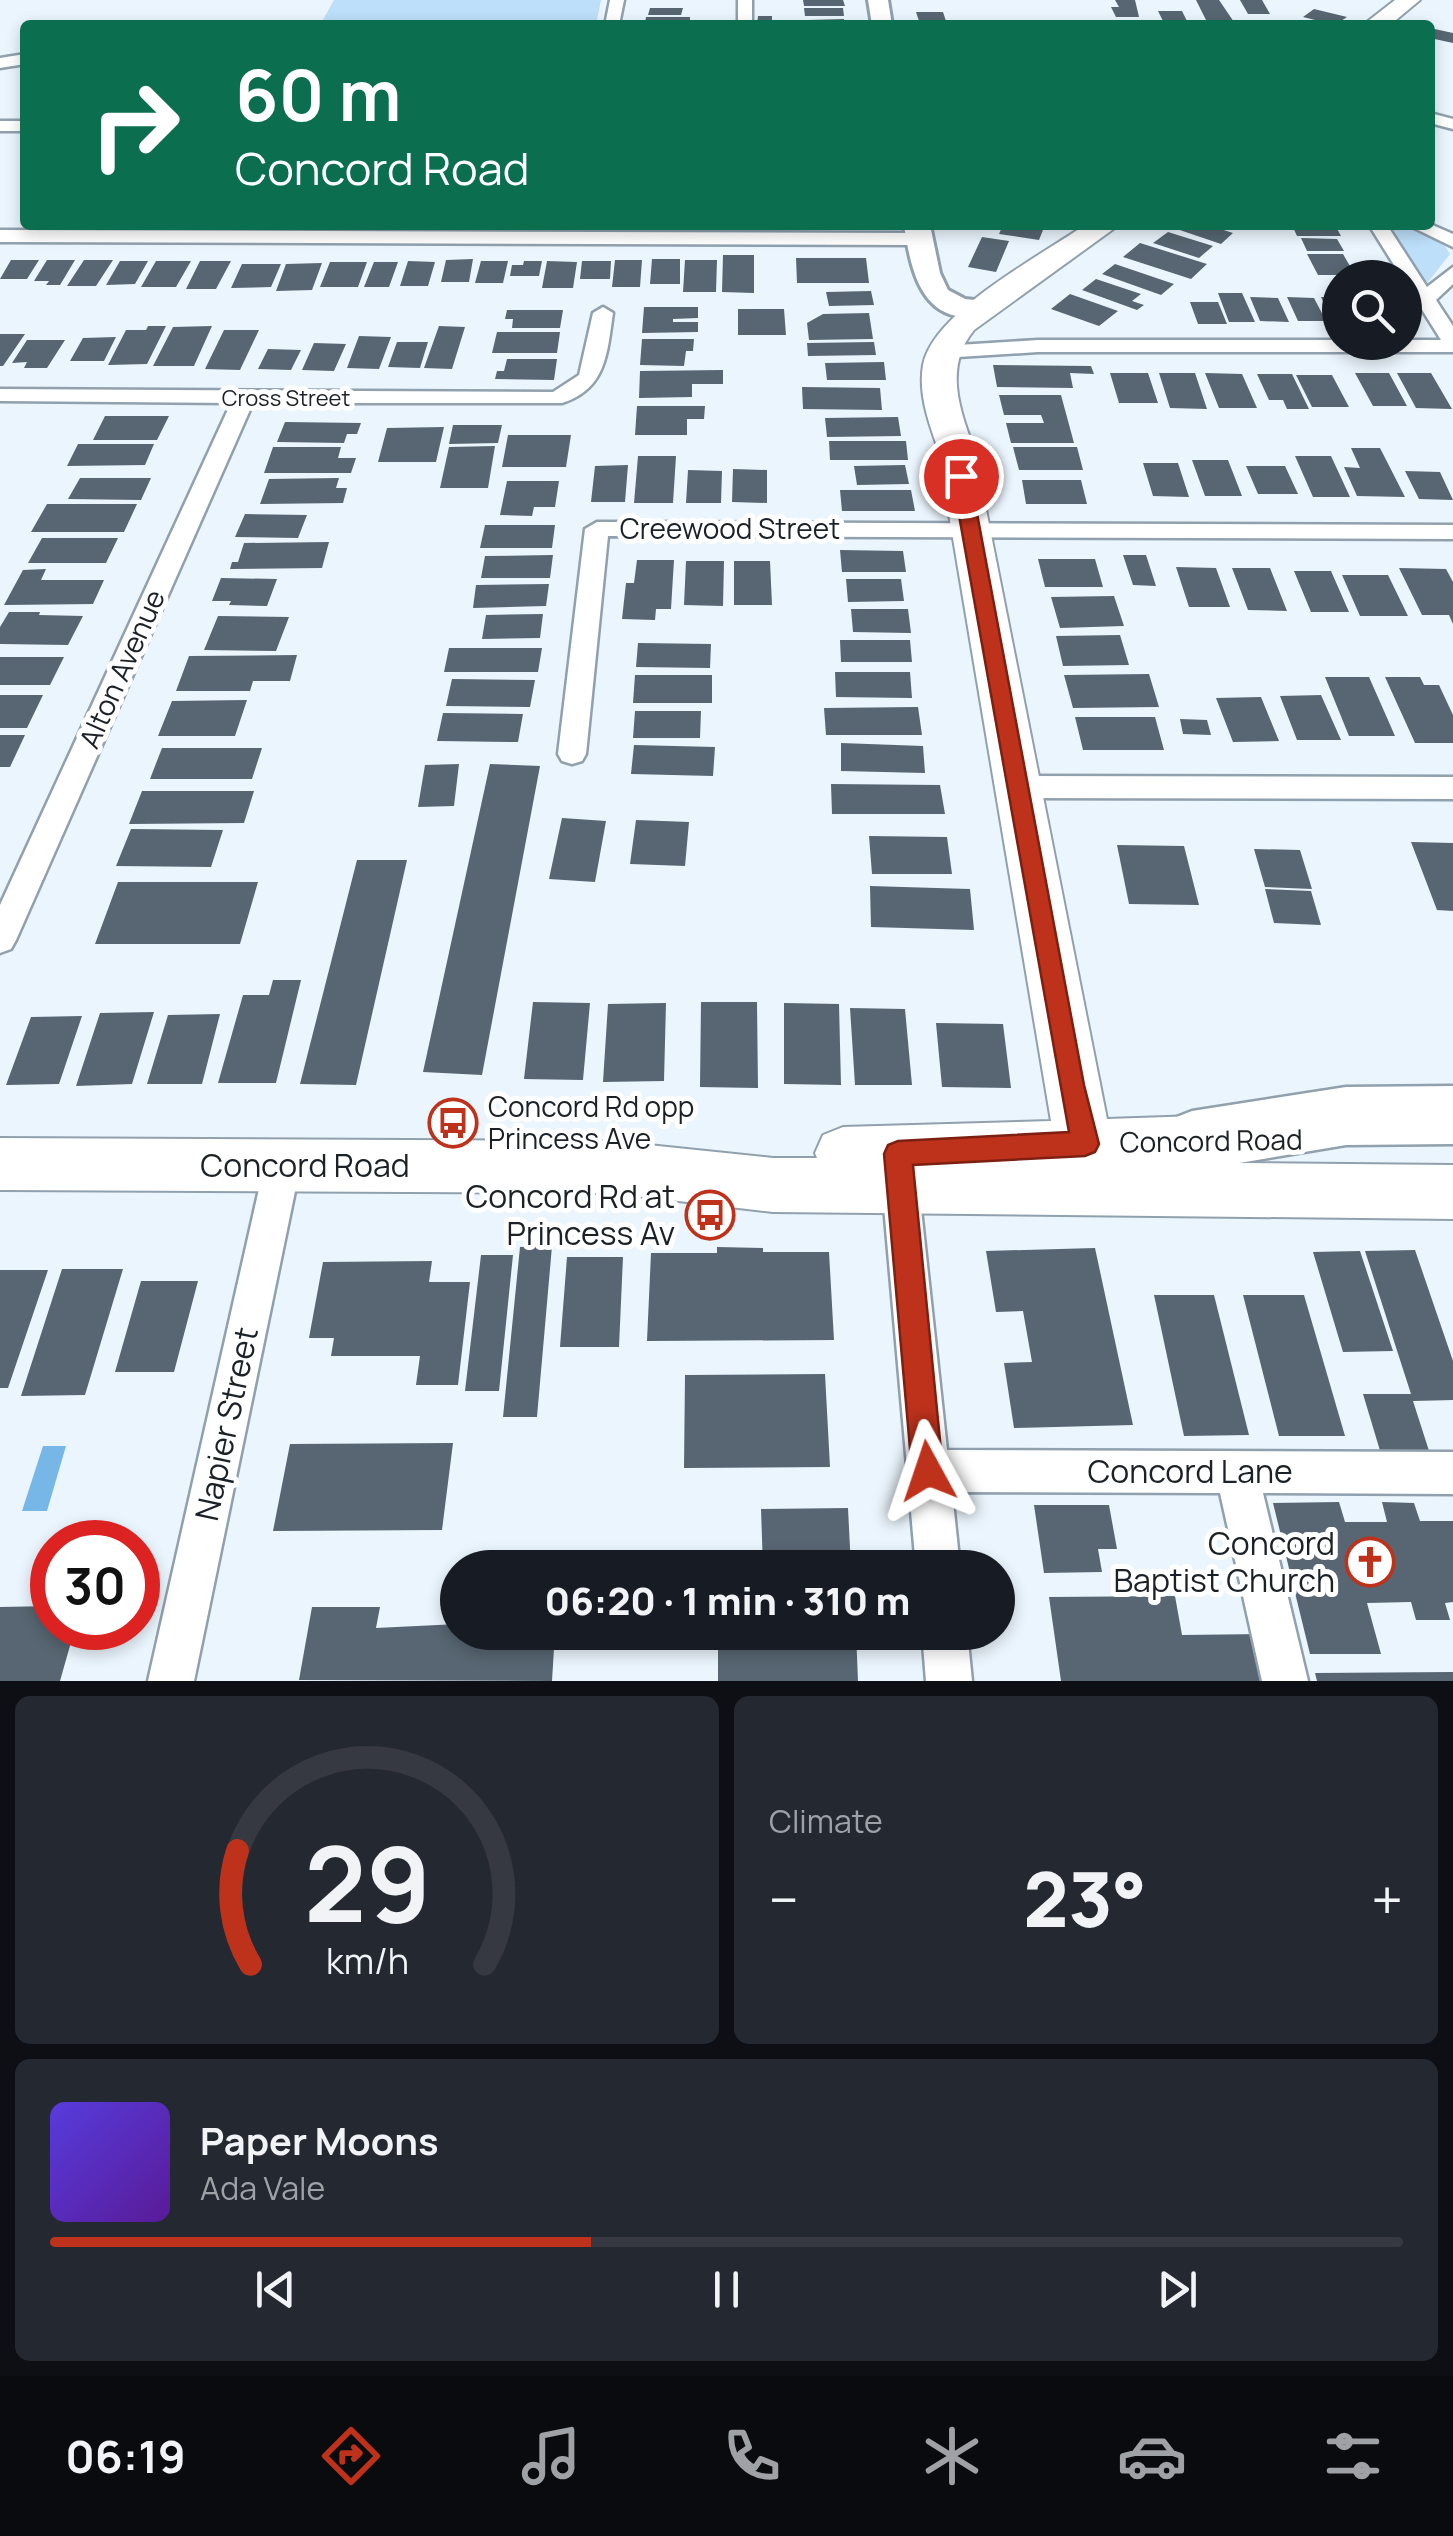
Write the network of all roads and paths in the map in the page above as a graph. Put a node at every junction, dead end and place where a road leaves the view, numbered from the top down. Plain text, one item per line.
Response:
1 (1409, 0) edge
2 (1382, 20) edge
3 (1097, 230) edge
4 (1381, 230) edge
5 (1428, 230) edge
6 (571, 232) edge
7 (918, 232) edge
8 (0, 236) edge
9 (1453, 241) edge
10 (1453, 272) edge
11 (1426, 299) junction
12 (603, 313) dead end
13 (986, 313) junction
14 (1453, 344) edge
15 (1038, 346) junction
16 (958, 351) junction
17 (0, 395) edge
18 (244, 398) junction
19 (956, 449) junction
20 (970, 530) junction
21 (1453, 532) edge
22 (572, 754) dead end
23 (1017, 787) junction
24 (1453, 788) edge
25 (0, 940) edge
26 (1453, 1115) edge
27 (1192, 1141) junction
28 (0, 1164) edge
29 (282, 1166) junction
30 (1090, 1167) junction
31 (899, 1170) junction
32 (1452, 1182) edge
33 (928, 1471) junction
34 (1237, 1473) junction
35 (1453, 1473) edge
36 (936, 1550) edge
37 (946, 1650) edge
38 (171, 1681) edge
39 (949, 1681) edge
40 (1285, 1681) edge

1 - 2 main road
3 - 13 main road
4 - 11 street
5 - 9 street
6 - 7 street
6 - 8 street
7 - 13 street
10 - 11 street
11 - 14 street
12 - 18 street, Cross Street
13 - 15 street
13 - 16 main road
13 - 19 main road
14 - 15 street
15 - 16 street
16 - 19 main road
17 - 18 street, Cross Street
18 - 25 street, Alton Avenue
19 - 20 main road
20 - 21 street
20 - 22 street, Creewood Street
20 - 23 main road
23 - 24 street
23 - 30 main road
26 - 27 highway
27 - 30 main road, Concord Road
27 - 32 main road, Concord Road
28 - 29 main road, Concord Road
29 - 31 main road, Concord Road
29 - 38 street, Napier Street
30 - 31 main road, Concord Road
30 - 32 main road, Concord Road
31 - 33 street
33 - 34 street, Concord Lane
33 - 36 street
34 - 35 street, Concord Lane
34 - 40 street
37 - 39 street

